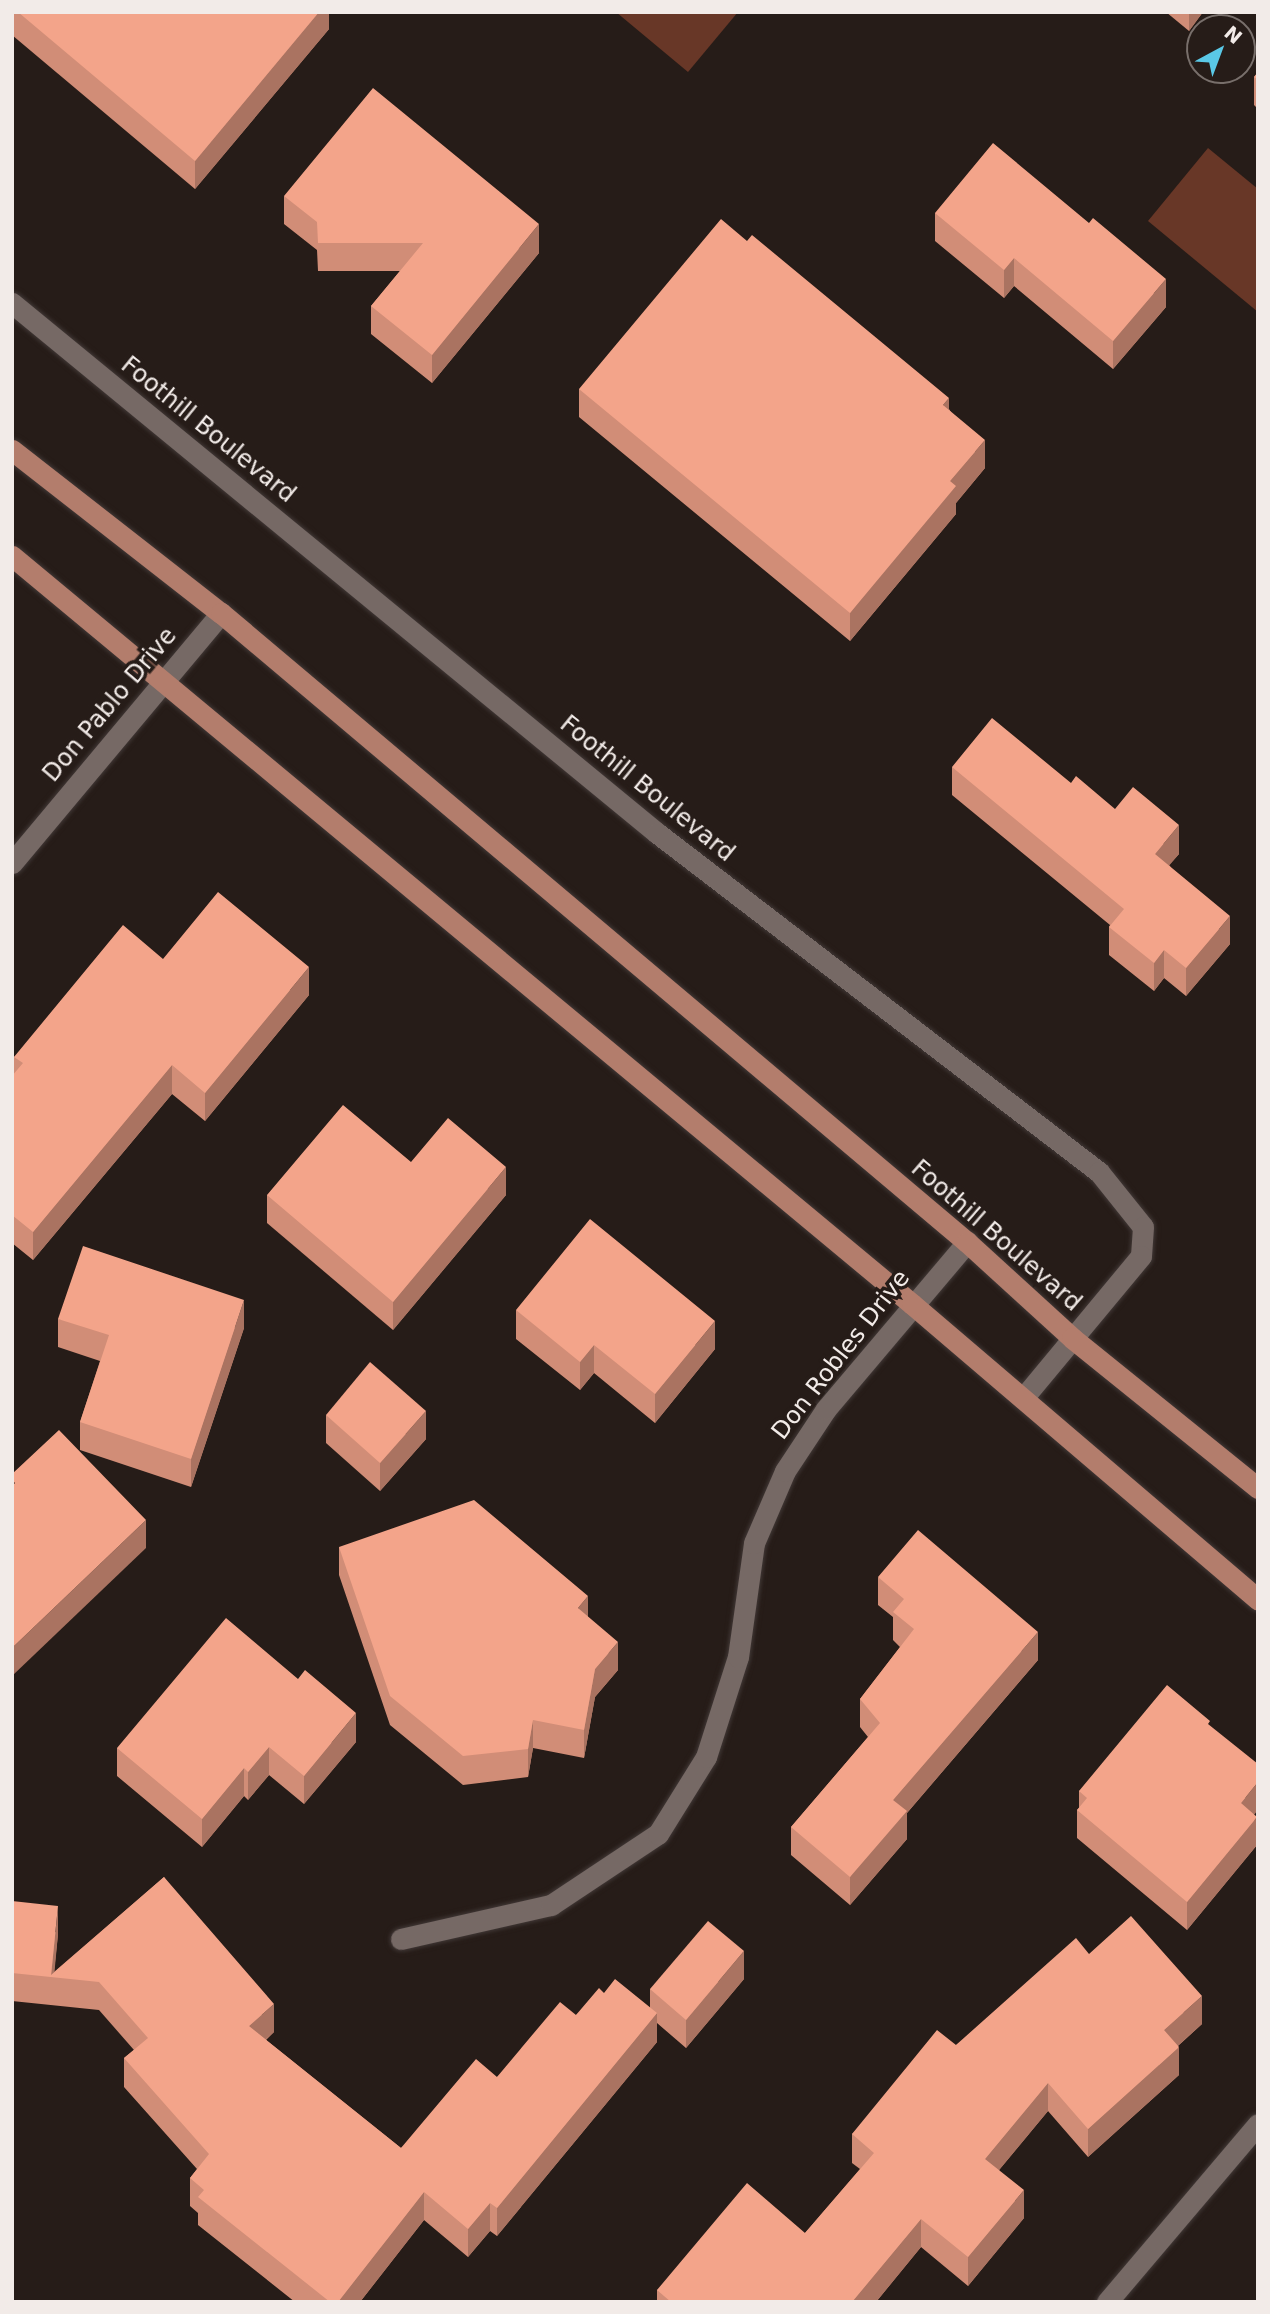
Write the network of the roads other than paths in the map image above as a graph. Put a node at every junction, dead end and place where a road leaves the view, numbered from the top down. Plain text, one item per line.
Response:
1 (12, 303) edge
2 (12, 450) edge
3 (12, 556) edge
4 (220, 613) junction
5 (164, 682) junction
6 (12, 863) edge
7 (967, 1242) junction
8 (912, 1304) junction
9 (1072, 1338) junction
10 (1023, 1398) junction
11 (1258, 1488) edge
12 (1258, 1599) edge
13 (401, 1939) dead end
14 (1258, 2124) edge
15 (1107, 2302) edge

1 - 9 street, Foothill Boulevard
2 - 4 main road, Foothill Boulevard
3 - 5 main road
4 - 5 street, Don Pablo Drive
4 - 7 main road, Foothill Boulevard
5 - 6 street, Don Pablo Drive
5 - 8 main road
7 - 8 street, Don Robles Drive
7 - 9 main road, Foothill Boulevard
8 - 10 main road
8 - 13 street, Don Robles Drive
9 - 10 street, Foothill Boulevard
9 - 11 main road, Foothill Boulevard
10 - 12 main road
14 - 15 street

